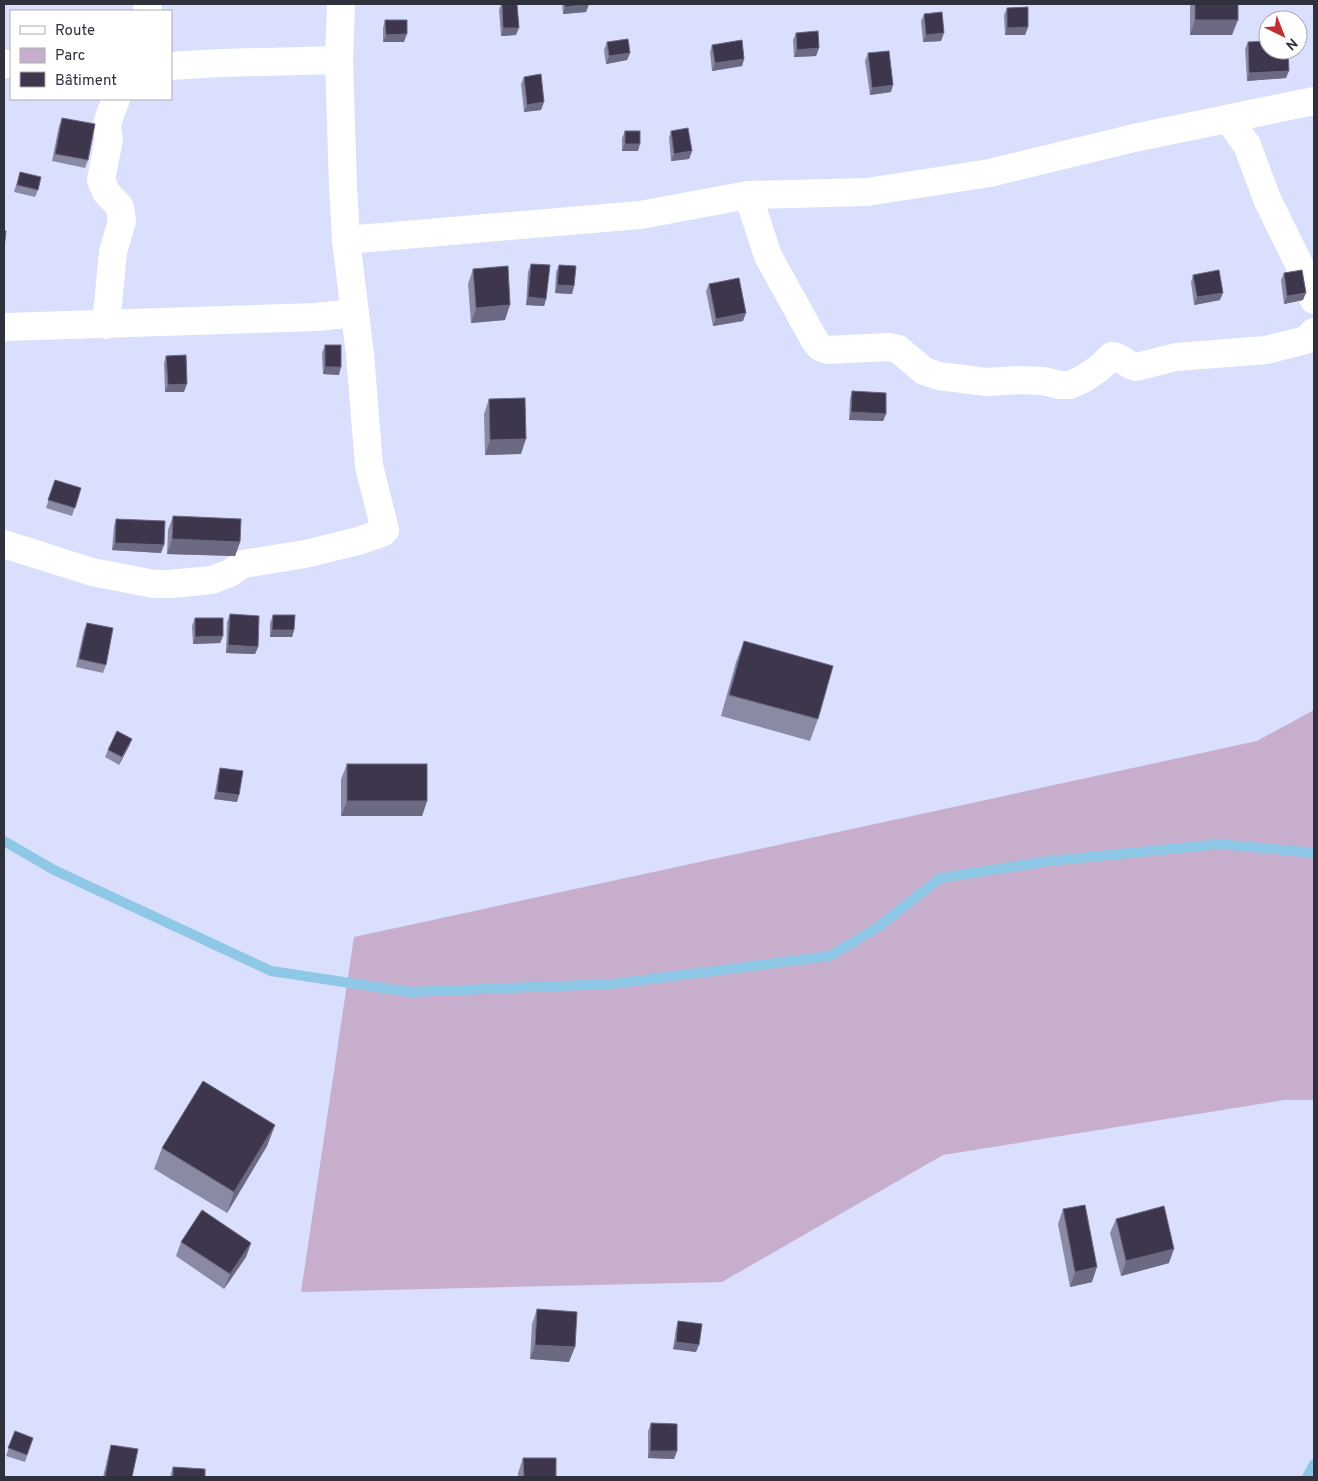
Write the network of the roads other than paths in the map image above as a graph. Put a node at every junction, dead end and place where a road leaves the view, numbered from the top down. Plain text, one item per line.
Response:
1 (340, 4) edge
2 (339, 60) junction
3 (172, 66) edge
4 (116, 100) edge
5 (1314, 101) edge
6 (1229, 120) junction
7 (748, 195) junction
8 (346, 240) junction
9 (1314, 300) edge
10 (355, 313) junction
11 (106, 325) junction
12 (4, 327) edge
13 (1314, 332) edge
14 (4, 544) edge

1 - 2 street
2 - 3 street
2 - 8 street
4 - 11 street
5 - 6 street
6 - 7 street
6 - 9 street
7 - 8 street
7 - 13 street
8 - 10 street
10 - 11 street
10 - 14 street
11 - 12 street

